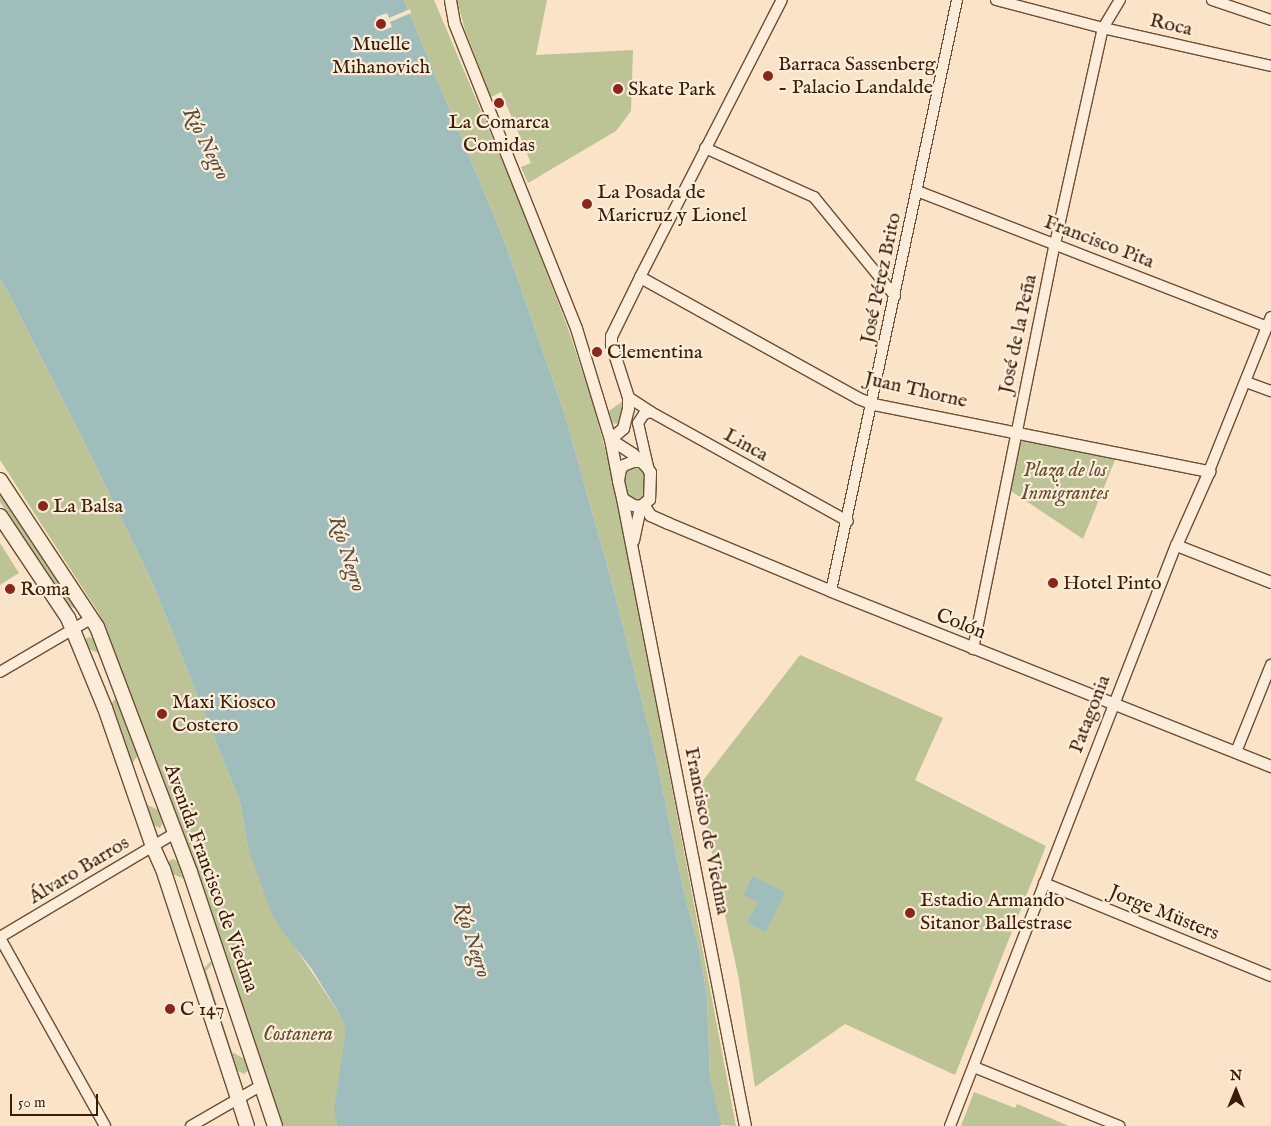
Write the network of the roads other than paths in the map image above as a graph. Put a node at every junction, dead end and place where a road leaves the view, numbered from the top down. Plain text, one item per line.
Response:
1 (450, 0) edge
2 (782, 0) edge
3 (957, 0) edge
4 (996, 0) edge
5 (1120, 0) edge
6 (1212, 0) edge
7 (1271, 20) edge
8 (1103, 28) junction
9 (1251, 62) junction
10 (1271, 62) edge
11 (1271, 66) edge
12 (705, 148) junction
13 (917, 191) junction
14 (1055, 244) junction
15 (640, 277) junction
16 (895, 296) junction
17 (1269, 322) edge
18 (1246, 382) junction
19 (1271, 391) edge
20 (628, 397) junction
21 (873, 404) junction
22 (651, 412) junction
23 (1016, 431) junction
24 (610, 440) junction
25 (640, 461) junction
26 (1209, 471) junction
27 (650, 472) junction
28 (0, 480) edge
29 (618, 480) junction
30 (622, 498) junction
31 (642, 505) junction
32 (0, 516) edge
33 (848, 521) junction
34 (632, 544) junction
35 (1176, 545) junction
36 (1271, 582) edge
37 (831, 591) junction
38 (92, 618) junction
39 (73, 630) junction
40 (973, 649) junction
41 (1271, 665) edge
42 (0, 672) edge
43 (1115, 703) junction
44 (1236, 752) junction
45 (1271, 766) edge
46 (175, 833) junction
47 (153, 847) junction
48 (1044, 884) junction
49 (0, 938) edge
50 (1271, 976) edge
51 (974, 1067) junction
52 (262, 1085) junction
53 (238, 1099) junction
54 (104, 1126) edge
55 (191, 1126) edge
56 (247, 1126) edge
57 (275, 1126) edge
58 (745, 1126) edge
59 (950, 1126) edge
60 (1119, 1126) edge

1 - 24 street, Francisco de Viedma
2 - 12 street
3 - 13 street, José Pérez Brito
4 - 8 street, Roca
5 - 8 street, José de la Peña
6 - 7 street
8 - 9 street, Roca
8 - 14 street, José de la Peña
9 - 10 street
9 - 11 street
12 - 15 street
12 - 16 street
13 - 14 street, Francisco Pita
13 - 16 street, José Pérez Brito
14 - 17 street, Francisco Pita
14 - 23 street, José de la Peña
15 - 20 street
15 - 21 street, Juan Thorne
16 - 21 street, José Pérez Brito
17 - 18 street, Patagonia
18 - 19 street
18 - 26 street, Patagonia
20 - 22 street, Linca
20 - 24 street
21 - 23 street, Juan Thorne
21 - 33 street, José Pérez Brito
22 - 27 street
22 - 33 street, Linca
23 - 26 street, Juan Thorne
23 - 40 street, José de la Peña
24 - 25 street
24 - 29 street, Francisco de Viedma
25 - 27 street
25 - 29 street
26 - 35 street, Patagonia
27 - 31 street, Francisco de Viedma
28 - 38 main road, Avenida Francisco de Viedma
29 - 30 street, Francisco de Viedma
30 - 31 street
30 - 34 street, Francisco de Viedma
31 - 34 street, Francisco de Viedma
31 - 37 street, Colón
32 - 39 main road
33 - 37 street, José Pérez Brito
34 - 58 street, Francisco de Viedma
35 - 36 street
35 - 43 street, Patagonia
37 - 40 street, Colón
38 - 39 street
38 - 46 main road, Avenida Francisco de Viedma
39 - 42 street
39 - 47 main road
40 - 43 street, Colón
41 - 44 street
43 - 44 street, Colón
43 - 48 street, Patagonia
44 - 45 street, Colón
46 - 47 street, Álvaro Barros
46 - 52 main road, Avenida Francisco de Viedma
47 - 49 street, Álvaro Barros
47 - 53 main road
48 - 50 street, Jorge Müsters
48 - 51 street, Patagonia
49 - 54 street
51 - 59 street, Patagonia
51 - 60 street
52 - 53 street
52 - 57 main road, Avenida Francisco de Viedma
53 - 55 street
53 - 56 main road

